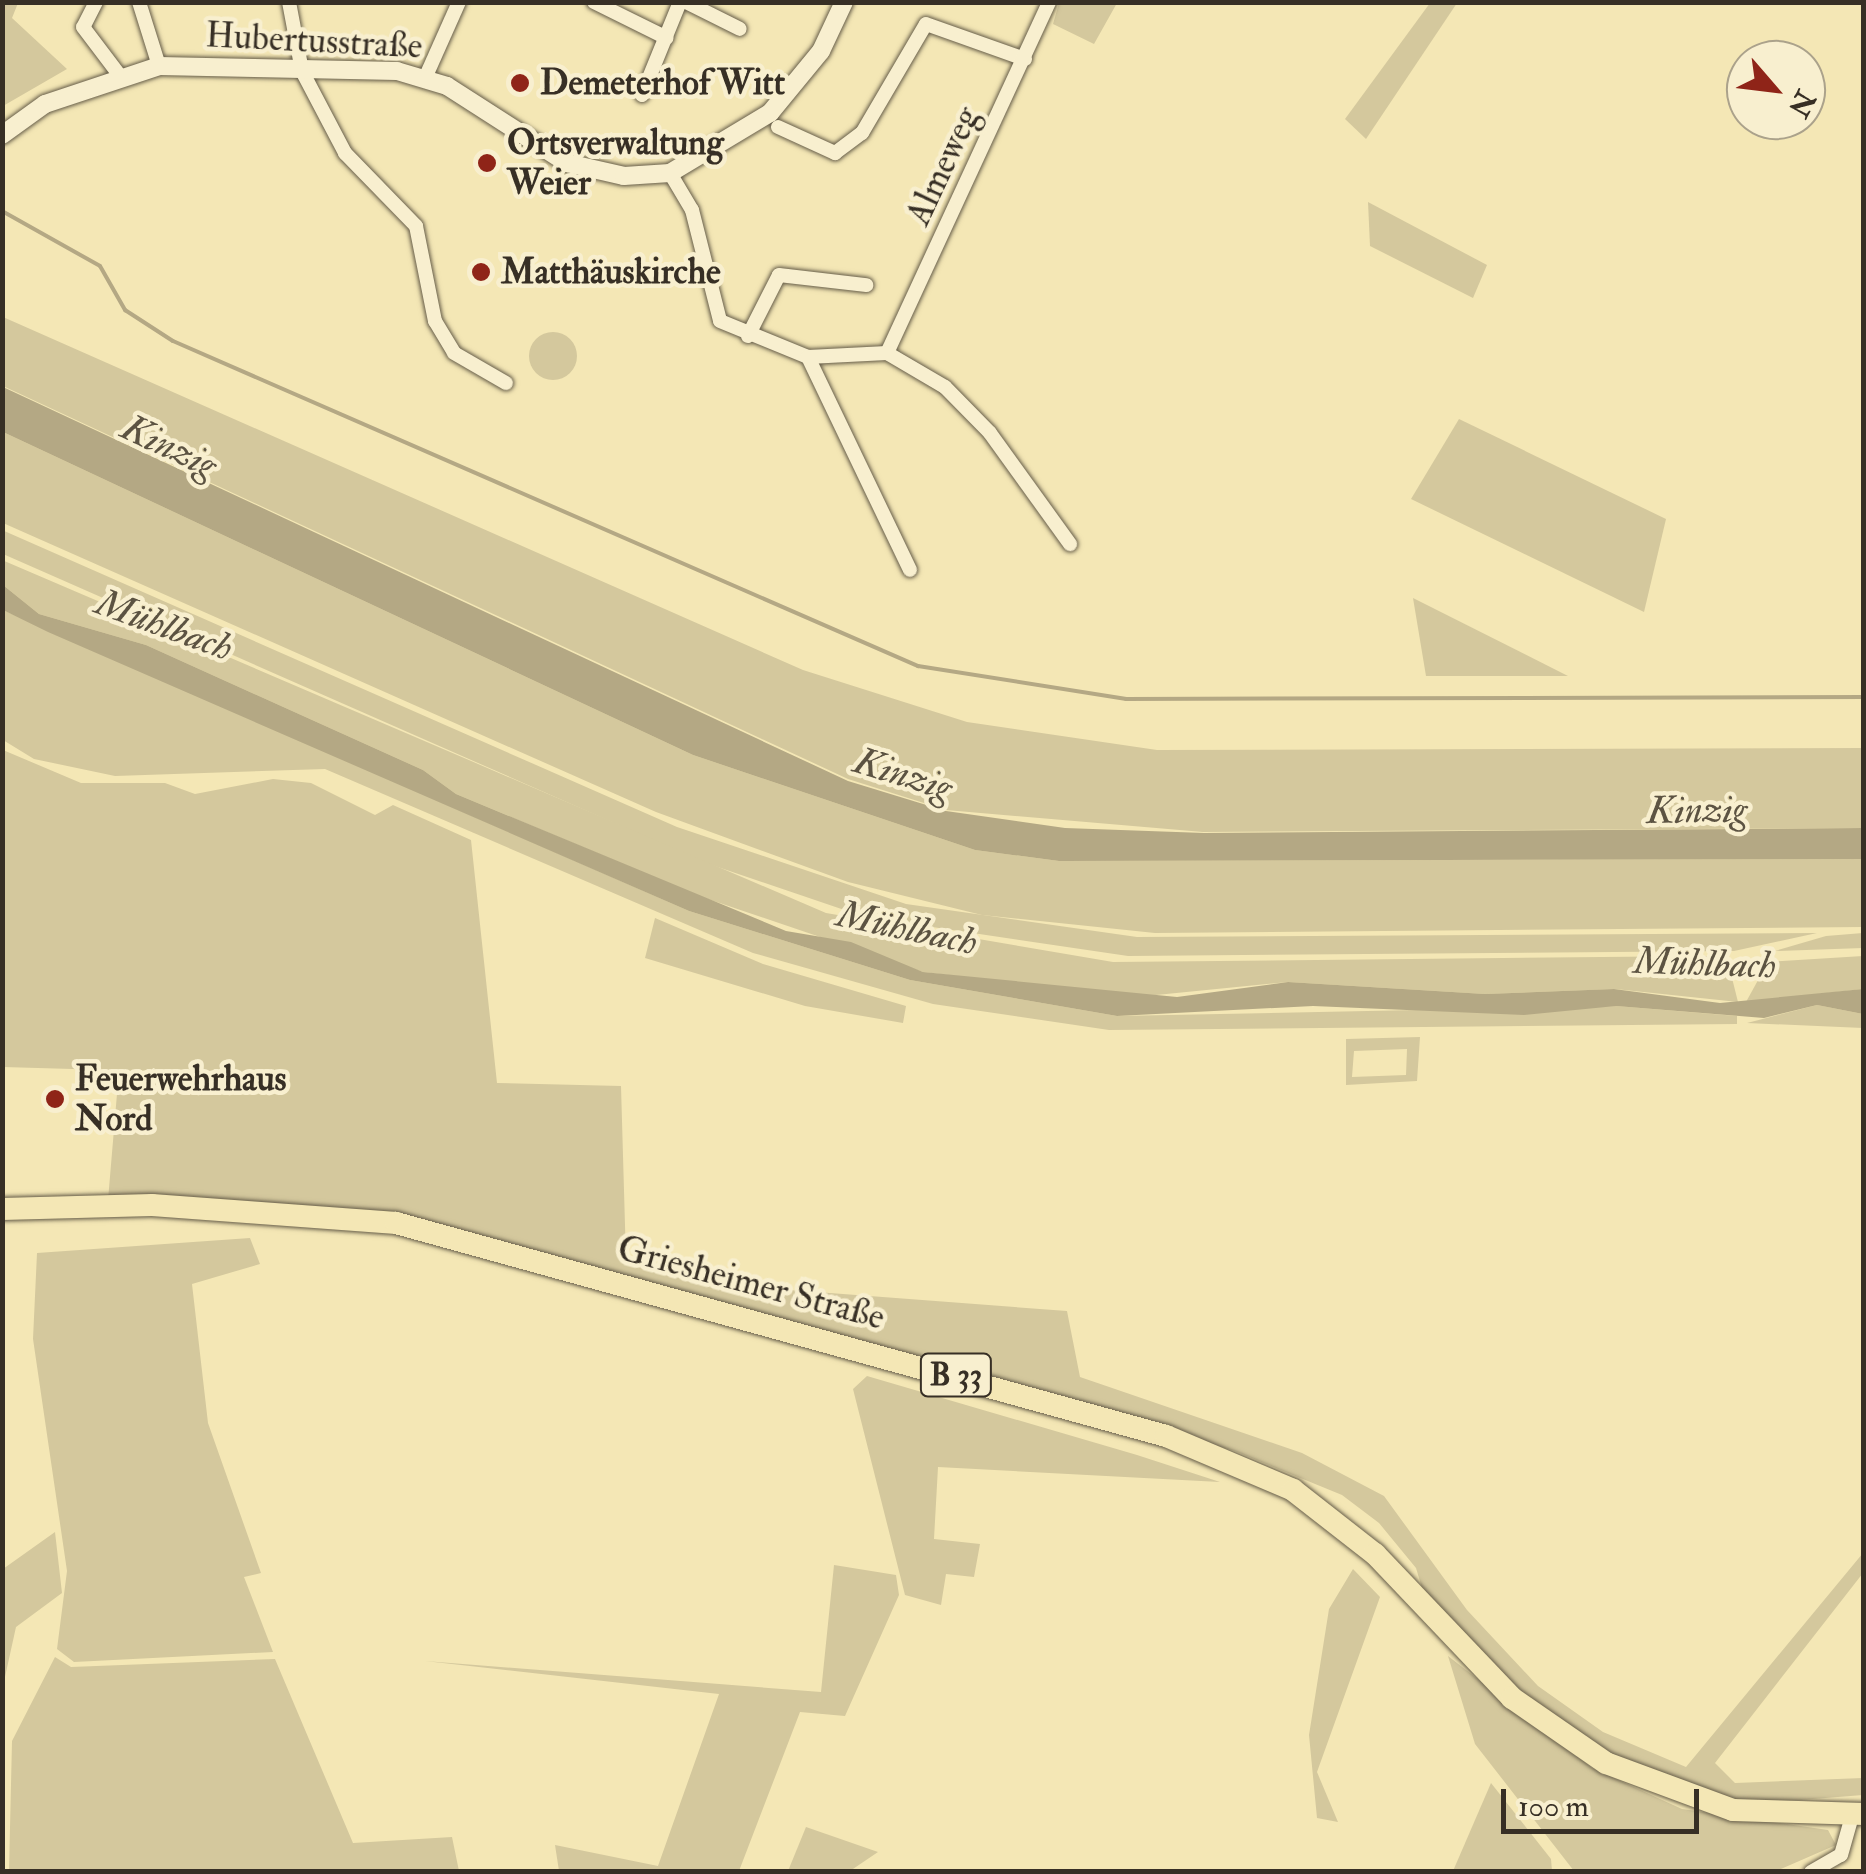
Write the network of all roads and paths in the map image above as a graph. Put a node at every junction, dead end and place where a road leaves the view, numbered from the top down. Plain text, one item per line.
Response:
1 (96, 2) edge
2 (139, 2) edge
3 (289, 2) edge
4 (459, 2) edge
5 (594, 2) edge
6 (683, 2) edge
7 (844, 2) edge
8 (1050, 2) edge
9 (740, 29) dead end
10 (667, 38) junction
11 (1025, 59) junction
12 (159, 66) junction
13 (302, 72) junction
14 (426, 76) junction
15 (122, 77) junction
16 (642, 95) dead end
17 (778, 128) dead end
18 (2, 135) edge
19 (670, 173) junction
20 (866, 285) dead end
21 (748, 336) junction
22 (887, 353) junction
23 (808, 357) junction
24 (506, 383) dead end
25 (1070, 544) dead end
26 (910, 570) dead end
27 (2, 1209) edge
28 (1858, 1815) edge
29 (1811, 1872) edge

1 - 15 street
2 - 12 street, Hubertusstraße
3 - 13 street
4 - 14 street
5 - 10 street
6 - 9 street
6 - 10 street
7 - 19 street
8 - 11 street, Almeweg
10 - 16 street
11 - 17 street
11 - 22 street, Almeweg
12 - 13 street, Hubertusstraße
12 - 15 street, Hubertusstraße
13 - 14 street, Hubertusstraße
13 - 24 street
14 - 19 street, Hubertusstraße
15 - 18 street, Hubertusstraße
19 - 21 street
20 - 21 street
21 - 23 street
22 - 23 street
22 - 25 street
23 - 26 street
27 - 28 main road, Griesheimer Straße / B 33
28 - 29 street

